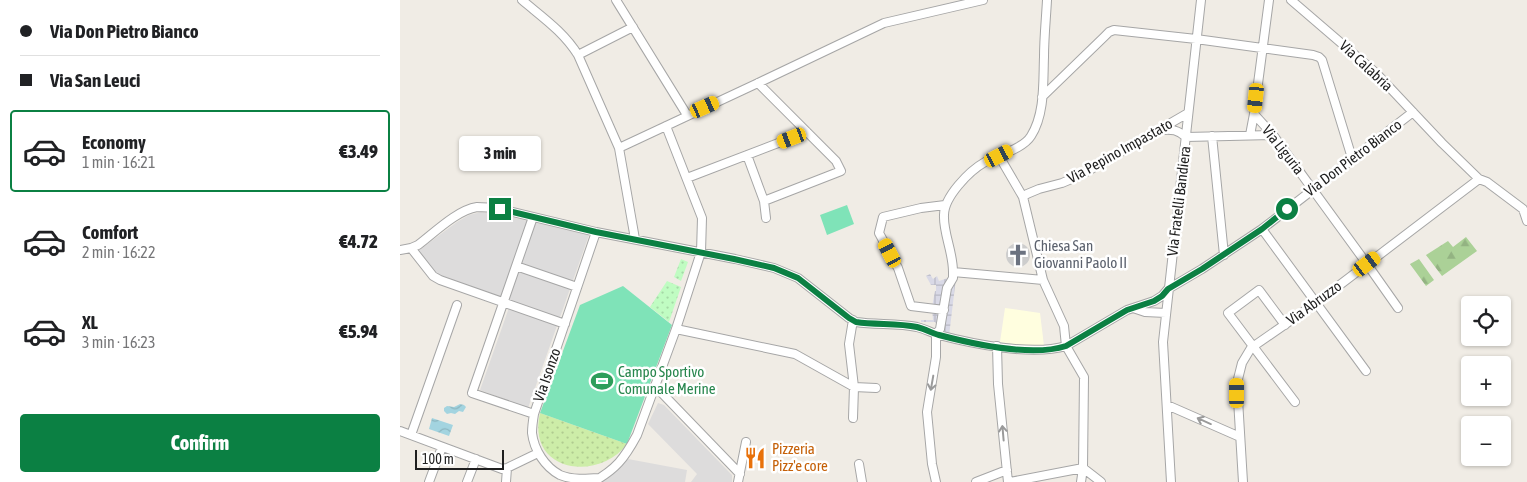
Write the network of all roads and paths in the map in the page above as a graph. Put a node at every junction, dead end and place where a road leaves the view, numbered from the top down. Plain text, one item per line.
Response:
1 (522, 0) edge
2 (616, 0) edge
3 (983, 0) edge
4 (1047, 0) edge
5 (1201, 0) edge
6 (1269, 0) edge
7 (1291, 0) edge
8 (632, 28) junction
9 (1196, 39) junction
10 (1262, 48) junction
11 (578, 55) junction
12 (758, 83) junction
13 (1042, 97) junction
14 (1413, 112) junction
15 (1188, 113) junction
16 (1254, 114) junction
17 (687, 115) junction
18 (666, 126) junction
19 (1160, 130) junction
20 (807, 132) junction
21 (1250, 135) junction
22 (1273, 135) junction
23 (1212, 136) junction
24 (1186, 137) junction
25 (618, 148) junction
26 (746, 155) junction
27 (999, 156) junction
28 (1352, 158) junction
29 (687, 178) junction
30 (1478, 179) junction
31 (1312, 189) junction
32 (1023, 197) junction
33 (764, 201) junction
34 (945, 205) junction
35 (533, 217) junction
36 (766, 218) dead end
37 (1527, 220) edge
38 (1262, 229) junction
39 (596, 232) junction
40 (635, 239) junction
41 (411, 248) junction
42 (400, 250) edge
43 (701, 252) junction
44 (1224, 254) junction
45 (1367, 264) junction
46 (516, 266) junction
47 (953, 272) junction
48 (1043, 280) junction
49 (577, 287) junction
50 (1168, 289) junction
51 (1316, 302) junction
52 (503, 303) junction
53 (457, 305) dead end
54 (1133, 308) junction
55 (1398, 308) dead end
56 (944, 310) junction
57 (1166, 313) junction
58 (853, 320) junction
59 (565, 324) junction
60 (1285, 324) junction
61 (676, 329) junction
62 (936, 334) junction
63 (996, 346) junction
64 (1066, 346) junction
65 (1253, 347) junction
66 (1366, 371) dead end
67 (656, 387) junction
68 (854, 387) junction
69 (876, 388) dead end
70 (1295, 402) dead end
71 (1167, 405) junction
72 (534, 414) junction
73 (853, 418) dead end
74 (400, 432) edge
75 (411, 436) junction
76 (1240, 437) junction
77 (746, 442) dead end
78 (442, 447) junction
79 (538, 453) junction
80 (476, 459) junction
81 (859, 464) dead end
82 (507, 468) junction
83 (1083, 469) junction
84 (1007, 470) junction
85 (739, 478) edge
86 (601, 479) edge
87 (430, 482) edge
88 (467, 482) edge
89 (506, 482) edge
90 (862, 482) edge
91 (936, 482) edge
92 (976, 482) edge
93 (1009, 482) edge
94 (1081, 482) edge
95 (1101, 482) edge
96 (1171, 482) edge
97 (1243, 482) edge

1 - 11 street
2 - 8 street
3 - 12 street
4 - 13 street
5 - 9 street, Via Fratelli Bandiera
6 - 10 street
7 - 14 street, Via Calabria
8 - 11 street
8 - 17 street
9 - 10 street
9 - 13 street
9 - 15 street, Via Fratelli Bandiera
10 - 16 street
10 - 28 street
11 - 25 street
12 - 17 street
12 - 20 street
13 - 27 street
14 - 28 street, Via Don Pietro Bianco
14 - 30 street, Via Calabria
15 - 19 street, Via Pepino Impastato
15 - 24 street, Via Fratelli Bandiera
16 - 21 street
16 - 22 street, Via Liguria
17 - 18 street
18 - 25 street
18 - 29 street
19 - 24 street
19 - 32 street, Via Pepino Impastato
20 - 26 street
20 - 33 street
21 - 22 street
21 - 23 street
22 - 31 street, Via Liguria
23 - 24 street
23 - 44 street
24 - 50 street, Via Fratelli Bandiera
25 - 40 street
26 - 29 street
26 - 33 street
27 - 32 street
27 - 34 street
28 - 31 street, Via Don Pietro Bianco
29 - 43 street
30 - 37 street, Via Calabria
30 - 45 street, Via Abruzzo
31 - 38 street, Via Don Pietro Bianco
31 - 45 street, Via Liguria
32 - 48 street
33 - 36 street
34 - 47 street
34 - 56 street
35 - 39 street
35 - 41 street
35 - 46 street
38 - 44 street, Via Don Pietro Bianco
38 - 51 street
39 - 40 street
39 - 49 street, Via Isonzo
40 - 43 street
41 - 42 street
41 - 52 street
43 - 58 street
43 - 61 street
44 - 50 street, Via Don Pietro Bianco
45 - 51 street, Via Abruzzo
45 - 55 street, Via Liguria
46 - 49 street
46 - 52 street
47 - 48 street
47 - 56 street
48 - 64 street
49 - 59 street, Via Isonzo
50 - 54 street, Via Don Pietro Bianco
50 - 57 street, Via Fratelli Bandiera
51 - 60 street, Via Abruzzo
51 - 66 street
52 - 59 street
52 - 72 street
53 - 75 street
54 - 57 street
54 - 64 street, Via Don Pietro Bianco
56 - 62 street
57 - 71 street, Via Fratelli Bandiera
58 - 62 street
58 - 68 street
59 - 72 street, Via Isonzo
60 - 65 street, Via Abruzzo
60 - 65 street
61 - 67 street
61 - 68 street
62 - 63 street
62 -> 91 street
63 - 64 street
84 -> 63 street
64 - 83 street
65 - 70 street
65 - 76 street
67 - 85 street
67 - 86 street
68 - 69 street
68 - 73 street
76 -> 71 street
71 - 96 street, Via Fratelli Bandiera
72 - 79 street, Via Isonzo
74 - 75 street
75 - 78 street
76 - 97 street
77 - 85 street
78 - 80 street
78 - 87 street
79 - 82 street
79 - 86 street
80 - 82 street
80 - 88 street
81 - 90 street
82 - 89 street
83 - 93 street
83 - 94 street
83 - 95 street
84 - 92 street
84 - 93 street

